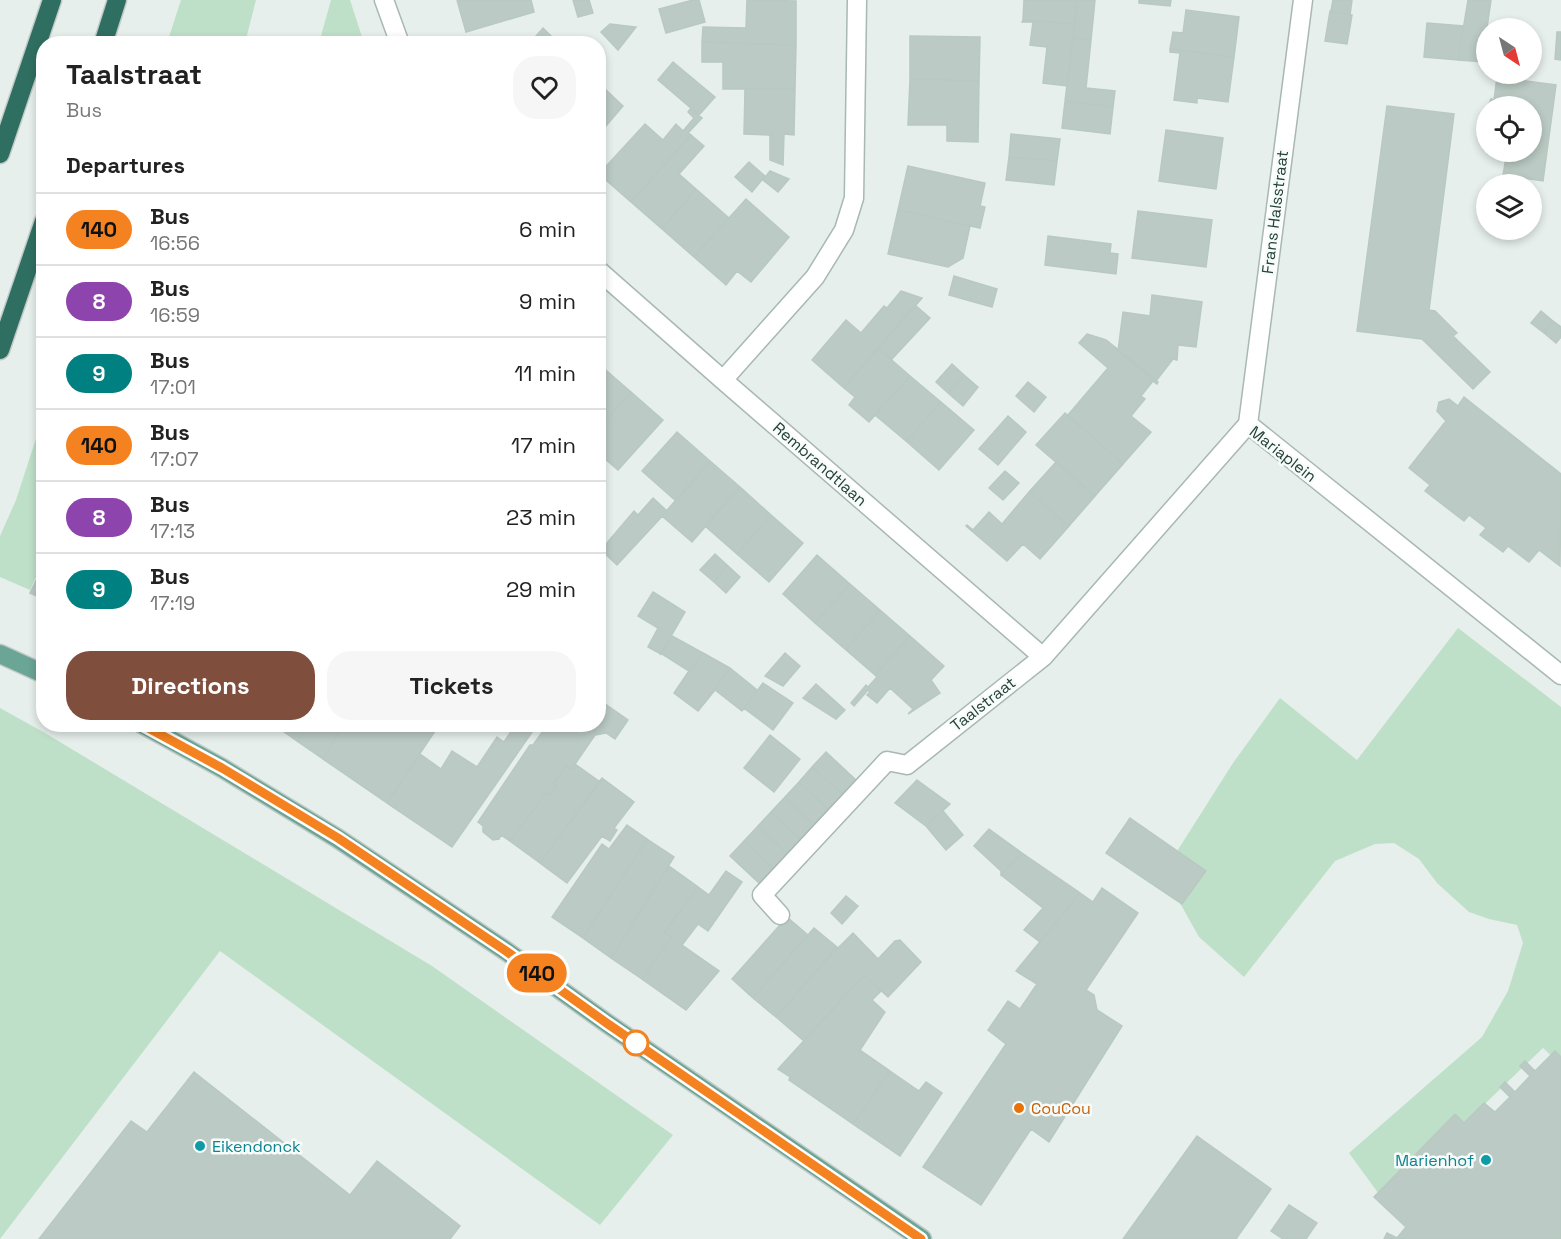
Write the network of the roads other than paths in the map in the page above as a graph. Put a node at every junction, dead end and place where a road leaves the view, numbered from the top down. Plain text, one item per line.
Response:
1 (52, 0) edge
2 (117, 0) edge
3 (384, 0) edge
4 (857, 0) edge
5 (1303, 0) edge
6 (40, 36) edge
7 (106, 36) edge
8 (397, 36) edge
9 (36, 47) edge
10 (0, 154) edge
11 (36, 244) edge
12 (606, 277) edge
13 (0, 350) edge
14 (723, 381) junction
15 (1248, 424) junction
16 (0, 654) edge
17 (1043, 657) junction
18 (36, 670) edge
19 (1561, 675) edge
20 (157, 732) edge
21 (780, 915) dead end
22 (921, 1239) edge

1 - 6 highway
2 - 7 highway
3 - 8 street
4 - 14 street
5 - 15 street, Frans Halsstraat
9 - 10 highway
11 - 13 highway
12 - 14 street, Rembrandtlaan
14 - 17 street, Rembrandtlaan
15 - 17 street, Mariaplein
15 - 19 street, Mariaplein
16 - 18 main road
17 - 21 street, Taalstraat
20 - 22 main road

